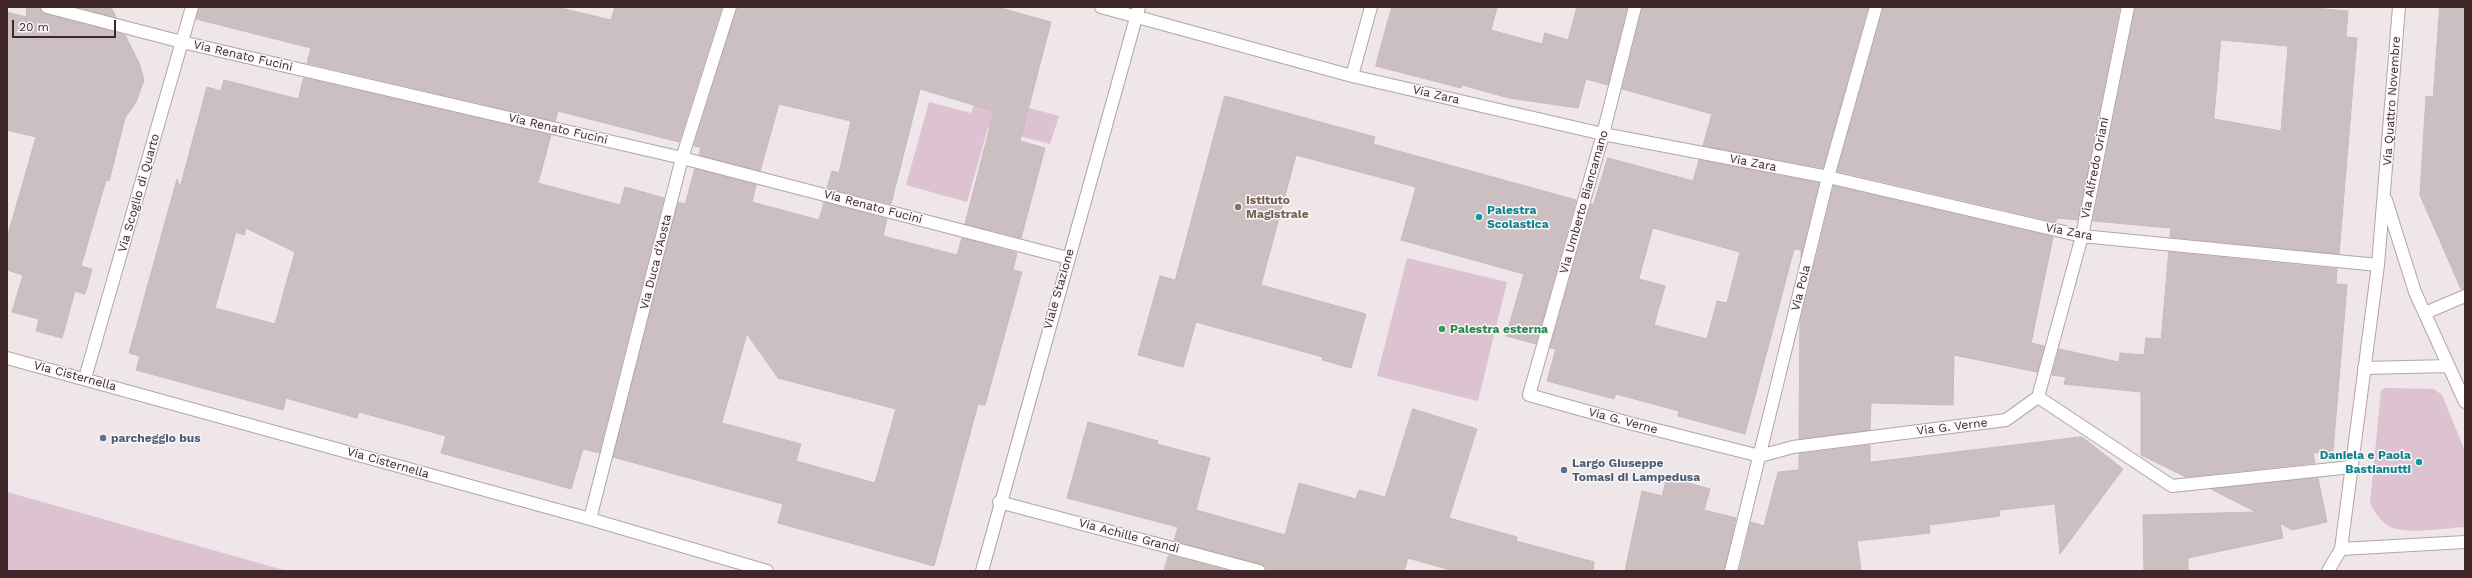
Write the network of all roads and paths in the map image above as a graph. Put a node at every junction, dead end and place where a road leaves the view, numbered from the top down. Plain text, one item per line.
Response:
1 (47, 7) edge
2 (192, 7) edge
3 (730, 7) edge
4 (1101, 7) edge
5 (1371, 7) edge
6 (1635, 7) edge
7 (1876, 7) edge
8 (2128, 7) edge
9 (2398, 7) edge
10 (1137, 12) edge
11 (182, 42) junction
12 (1352, 76) junction
13 (1604, 134) junction
14 (682, 158) junction
15 (1828, 177) junction
16 (2385, 195) junction
17 (2082, 236) junction
18 (1068, 258) junction
19 (2378, 265) junction
20 (2465, 296) edge
21 (2425, 313) junction
22 (7, 358) edge
23 (2449, 366) junction
24 (2364, 368) junction
25 (85, 378) junction
26 (1529, 395) joint
27 (2038, 398) junction
28 (2465, 402) edge
29 (1760, 456) junction
30 (2350, 467) junction
31 (1000, 502) junction
32 (590, 520) junction
33 (2465, 542) edge
34 (2341, 549) junction
35 (767, 571) edge
36 (982, 571) edge
37 (1259, 571) edge
38 (1732, 571) edge
39 (2328, 571) edge

1 - 11 street, Via Renato Fucini
2 - 11 street, Via Scoglio di Quarto
3 - 14 street, Via Duca d'Aosta
4 - 10 street, Via Zara
5 - 12 street
6 - 13 street, Via Umberto Biancamano
7 - 15 street, Via Pola
8 - 17 street, Via Alfredo Oriani
9 - 16 street, Via Quattro Novembre
10 - 12 street, Via Zara
10 - 18 street, Viale Stazione
11 - 14 street, Via Renato Fucini
11 - 25 street, Via Scoglio di Quarto
12 - 13 street, Via Zara
13 - 15 street, Via Zara
13 - 26 street, Via Umberto Biancamano
14 - 18 street, Via Renato Fucini
14 - 32 street, Via Duca d'Aosta
15 - 17 street, Via Zara
15 - 29 street, Via Pola
16 - 19 street, Via Quattro Novembre
16 - 21 street, Via Quattro Novembre
17 - 19 street, Via Zara
17 - 27 street, Via Alfredo Oriani
18 - 31 street, Viale Stazione
19 - 24 street, Via Quattro Novembre
20 - 21 street
21 - 23 street, Via Quattro Novembre
22 - 25 street, Via Cisternella
23 - 24 street
23 - 28 street, Via Quattro Novembre
24 - 30 street, Via Quattro Novembre
25 - 32 street, Via Cisternella
26 - 29 street, Via G. Verne
27 - 29 street, Via G. Verne
27 - 30 street
29 - 38 street, Via Pola
30 - 34 street, Via Quattro Novembre
31 - 36 street, Viale Stazione
31 - 37 street, Via Achille Grandi
32 - 35 street, Via Cisternella
33 - 34 street
34 - 39 street

